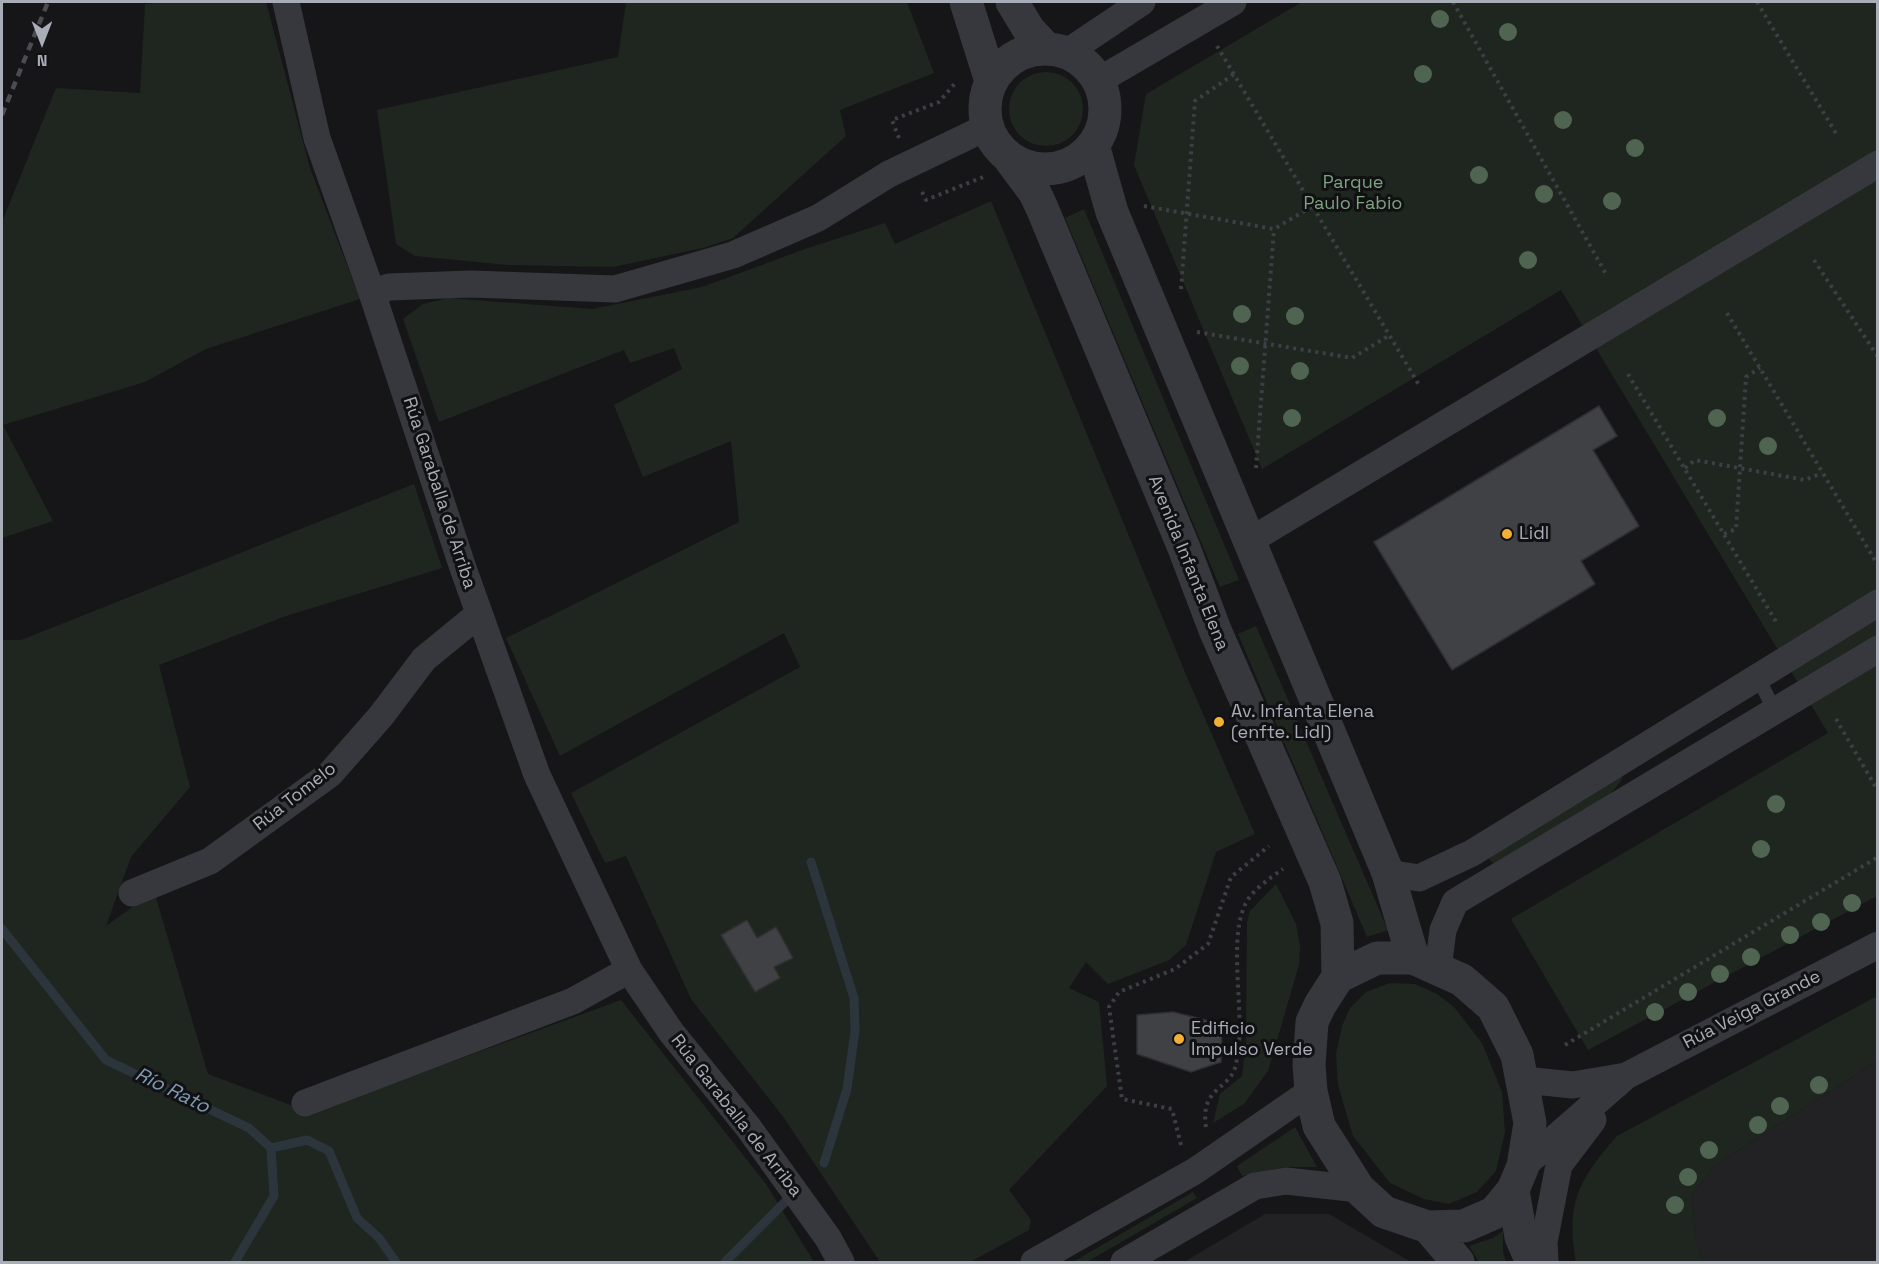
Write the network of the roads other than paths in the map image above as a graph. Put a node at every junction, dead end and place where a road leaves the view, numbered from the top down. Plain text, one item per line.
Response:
1 (286, 2) edge
2 (966, 2) edge
3 (1012, 2) edge
4 (1142, 2) edge
5 (1233, 2) edge
6 (1056, 51) junction
7 (991, 81) junction
8 (1098, 81) junction
9 (987, 127) junction
10 (1093, 145) junction
11 (1878, 164) edge
12 (1001, 169) junction
13 (372, 293) junction
14 (1251, 540) junction
15 (1878, 603) edge
16 (479, 614) junction
17 (1878, 649) edge
18 (1758, 678) junction
19 (1775, 711) junction
20 (1388, 873) junction
21 (132, 892) dead end
22 (1878, 945) edge
23 (1426, 964) junction
24 (629, 970) junction
25 (1338, 977) junction
26 (1626, 1076) junction
27 (1524, 1080) junction
28 (1311, 1091) junction
29 (305, 1103) dead end
30 (1518, 1178) junction
31 (1359, 1189) junction
32 (1428, 1227) junction
33 (841, 1263) edge
34 (1034, 1263) edge
35 (1124, 1263) edge
36 (1458, 1263) edge
37 (1532, 1263) edge
38 (1545, 1263) edge

1 - 13 street, Rúa Garaballa de Arriba
2 - 7 street
3 - 6 street
4 - 6 street
5 - 8 street
6 - 7 street
6 - 8 street
7 - 9 street
8 - 10 street
9 - 12 street
9 - 13 street
10 - 12 street
10 - 14 street
11 - 14 street
12 - 25 street, Avenida Infanta Elena
13 - 16 street, Rúa Garaballa de Arriba
14 - 20 street
15 - 18 street
16 - 21 street, Rúa Tomelo
16 - 24 street, Rúa Garaballa de Arriba
17 - 19 street
18 - 19 lane
18 - 20 street
19 - 23 street
20 - 23 street
22 - 26 street, Rúa Veiga Grande
23 - 25 street
23 - 27 street
24 - 29 street
24 - 33 street, Rúa Garaballa de Arriba
25 - 28 street
26 - 27 street, Rúa Veiga Grande
26 - 30 street, Rúa Veiga Grande
26 - 38 street, Rúa Veiga Grande
27 - 30 street
28 - 31 street
28 - 34 street
30 - 32 street
30 - 37 street
31 - 32 street
31 - 35 street
32 - 36 street

